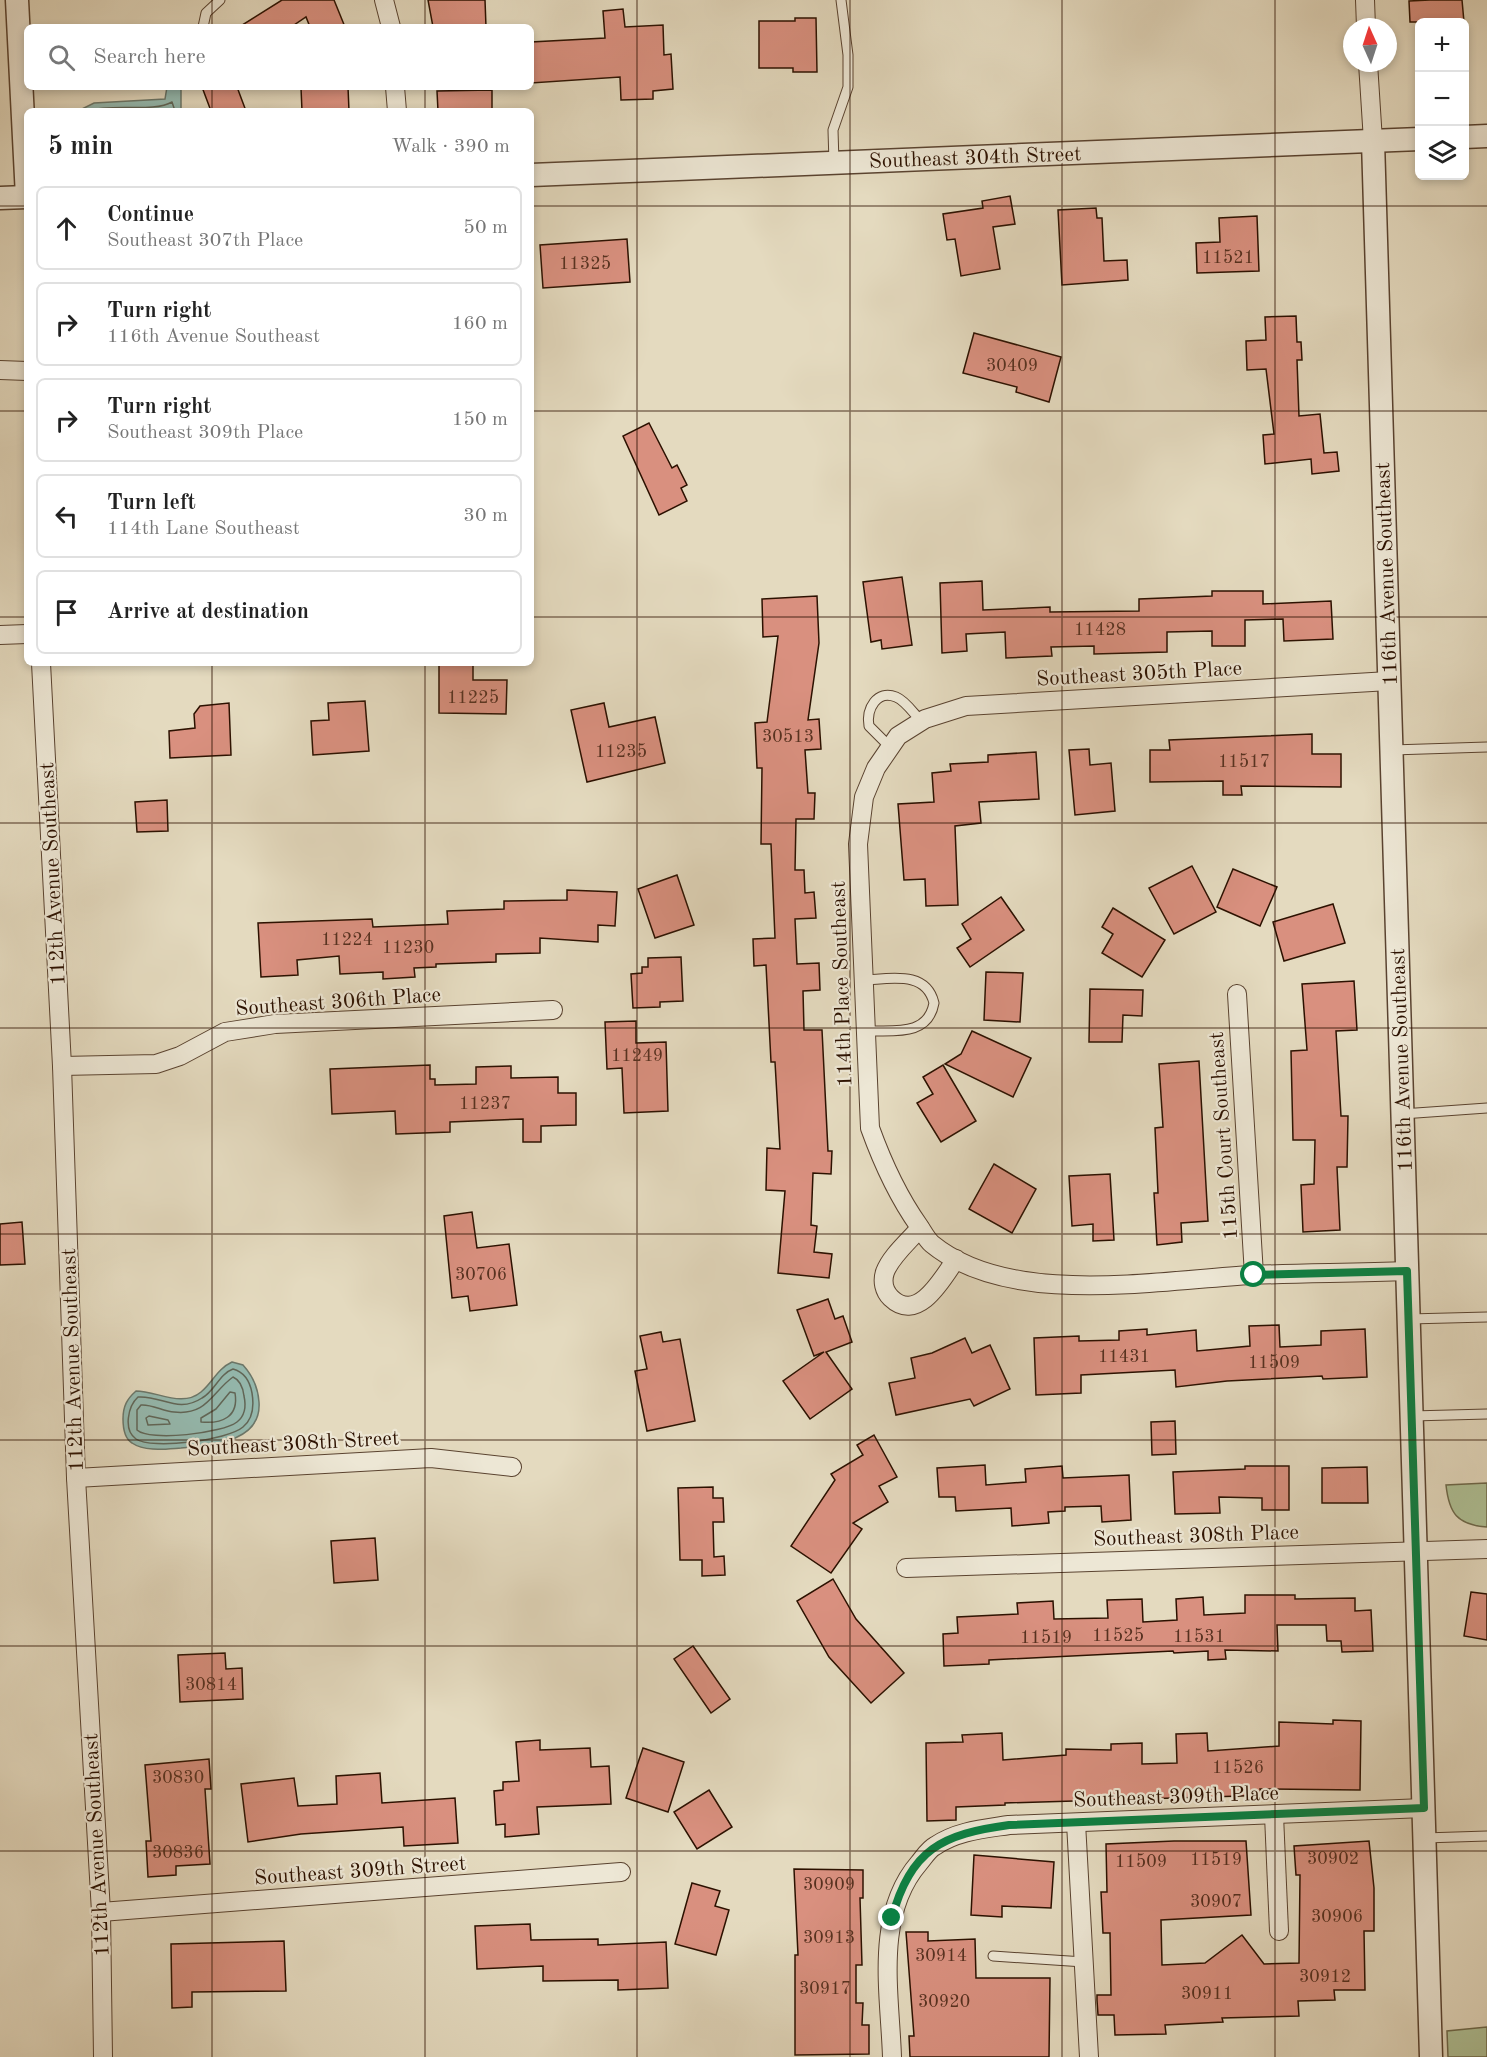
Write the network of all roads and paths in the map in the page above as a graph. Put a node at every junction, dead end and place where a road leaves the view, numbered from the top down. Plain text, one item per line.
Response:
1 (17, 0) edge
2 (220, 0) edge
3 (384, 0) edge
4 (841, 0) edge
5 (1365, 0) edge
6 (1366, 18) edge
7 (204, 24) edge
8 (390, 24) edge
9 (1369, 72) edge
10 (395, 90) edge
11 (397, 108) edge
12 (1487, 136) edge
13 (1469, 137) edge
14 (24, 138) edge
15 (1415, 139) edge
16 (1373, 141) junction
17 (834, 163) junction
18 (534, 175) edge
19 (24, 197) edge
20 (0, 198) edge
21 (0, 370) edge
22 (24, 371) edge
23 (24, 634) edge
24 (0, 635) edge
25 (41, 666) edge
26 (1389, 681) junction
27 (921, 721) junction
28 (894, 741) junction
29 (1487, 747) edge
30 (1392, 750) junction
31 (864, 980) junction
32 (1237, 994) dead end
33 (553, 1010) dead end
34 (866, 1030) junction
35 (62, 1066) junction
36 (1487, 1108) edge
37 (1402, 1113) junction
38 (920, 1227) junction
39 (956, 1259) junction
40 (1407, 1271) junction
41 (1254, 1275) junction
42 (1487, 1317) edge
43 (1409, 1319) junction
44 (1487, 1414) edge
45 (1412, 1416) junction
46 (512, 1467) dead end
47 (76, 1478) junction
48 (1487, 1549) edge
49 (1416, 1550) junction
50 (906, 1568) dead end
51 (1424, 1808) junction
52 (1274, 1815) junction
53 (1076, 1823) junction
54 (1487, 1836) edge
55 (1425, 1838) junction
56 (621, 1872) dead end
57 (101, 1912) junction
58 (1279, 1930) dead end
59 (993, 1956) dead end
60 (1084, 1962) junction
61 (103, 2057) edge
62 (892, 2057) edge
63 (1089, 2057) edge
64 (1431, 2057) edge

1 - 14 street
2 - 7 lane
3 - 8 street
4 - 17 lane
5 - 6 street
9 - 16 street, 116th Avenue Southeast
10 - 11 street
12 - 13 street
15 - 16 street, Southeast 304th Street
16 - 17 street, Southeast 304th Street
16 - 26 street, 116th Avenue Southeast
17 - 18 street, Southeast 304th Street
19 - 20 street
21 - 22 street
23 - 24 street
25 - 35 street, 112th Avenue Southeast
26 - 27 street, Southeast 305th Place
26 - 30 street, 116th Avenue Southeast
27 - 28 street, Southeast 305th Place
27 - 28 lane
28 - 31 street, 114th Place Southeast
29 - 30 lane
30 - 37 street, 116th Avenue Southeast
31 - 34 street, 114th Place Southeast
31 - 34 lane
32 - 41 street, 115th Court Southeast
33 - 35 street, Southeast 306th Place
34 - 38 street, 114th Place Southeast
35 - 47 street, 112th Avenue Southeast
36 - 37 lane
37 - 40 street, 116th Avenue Southeast
38 - 39 street, 114th Place Southeast
38 - 39 street
39 - 41 street
40 - 41 street
40 - 43 street, 116th Avenue Southeast
42 - 43 lane
43 - 45 street, 116th Avenue Southeast
44 - 45 lane
45 - 49 street, 116th Avenue Southeast
46 - 47 street, Southeast 308th Street
47 - 57 street, 112th Avenue Southeast
48 - 49 street, Southeast 308th Place
49 - 50 street, Southeast 308th Place
49 - 51 street, 116th Avenue Southeast
51 - 52 street, Southeast 309th Place
51 - 55 street, 116th Avenue Southeast
52 - 53 street, Southeast 309th Place
52 - 58 street
53 - 60 street
53 - 62 street, Southeast 309th Place
54 - 55 lane
55 - 64 street, 116th Avenue Southeast
56 - 57 street, Southeast 309th Street
57 - 61 street, 112th Avenue Southeast
59 - 60 lane
60 - 63 street

